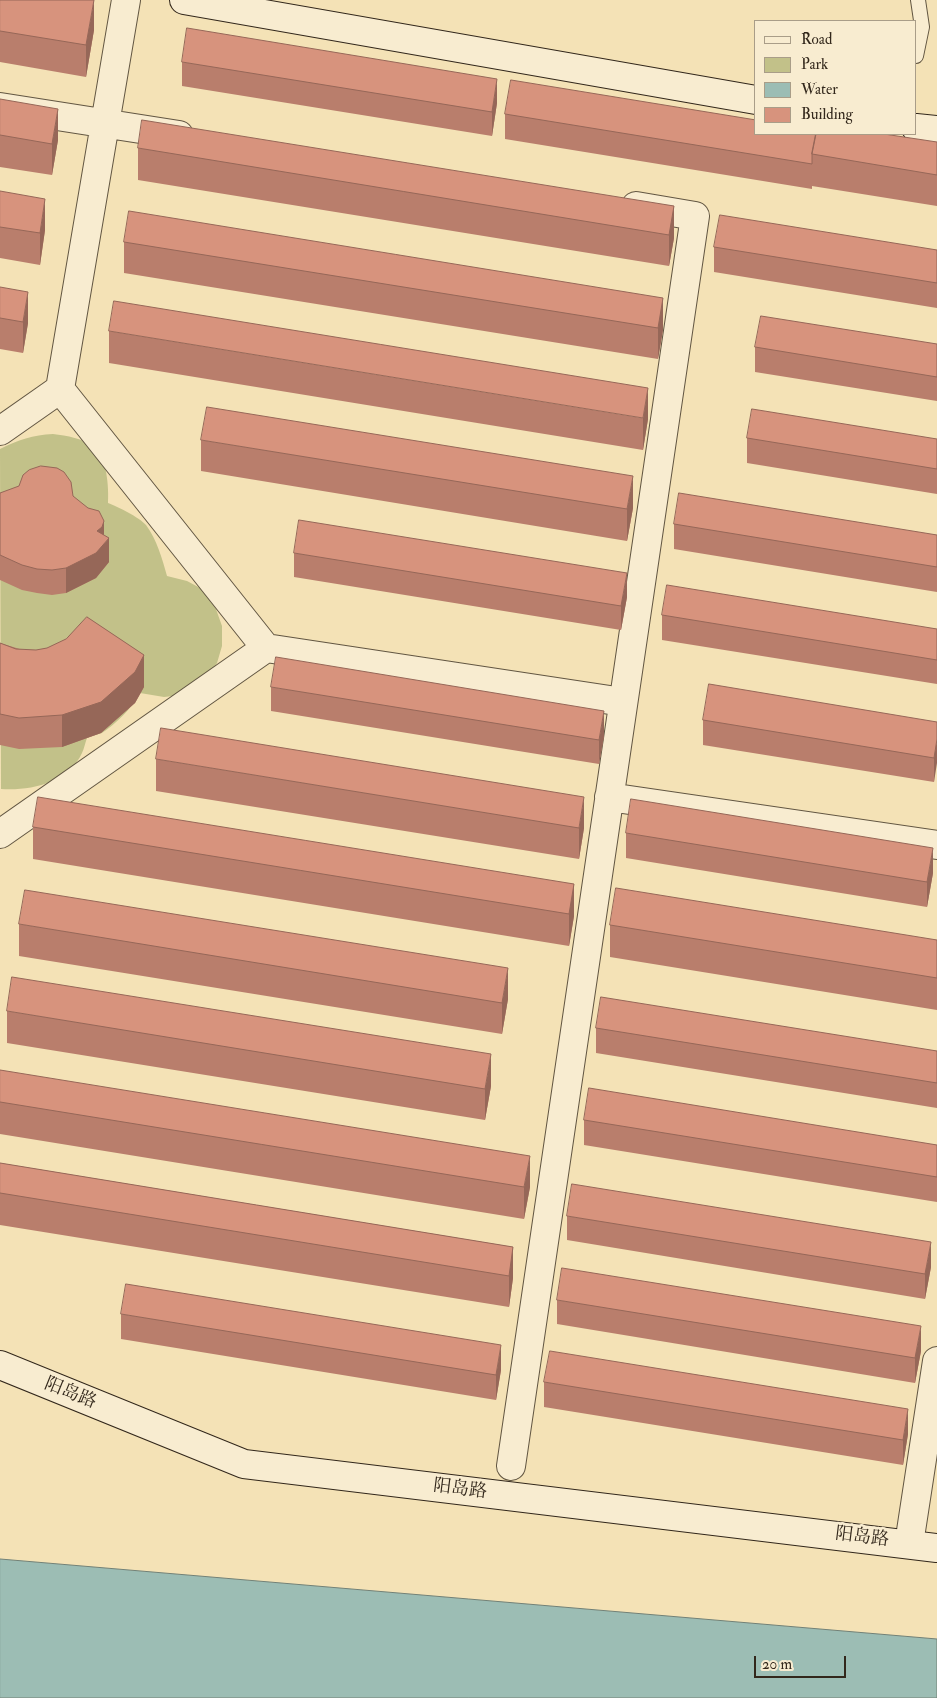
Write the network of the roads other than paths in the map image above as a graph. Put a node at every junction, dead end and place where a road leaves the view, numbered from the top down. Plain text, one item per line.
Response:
1 (126, 0) edge
2 (184, 0) edge
3 (918, 0) edge
4 (917, 51) edge
5 (754, 100) edge
6 (0, 107) edge
7 (105, 123) junction
8 (917, 128) edge
9 (937, 130) edge
10 (204, 138) edge
11 (616, 203) edge
12 (695, 216) junction
13 (724, 220) edge
14 (60, 389) junction
15 (0, 431) edge
16 (266, 648) junction
17 (623, 702) junction
18 (609, 797) junction
19 (0, 834) edge
20 (937, 845) edge
21 (937, 1361) edge
22 (0, 1365) edge
23 (929, 1465) edge
24 (511, 1466) dead end
25 (909, 1544) junction
26 (937, 1548) edge

1 - 7 street
2 - 5 street
3 - 4 lane
6 - 7 street
7 - 10 street
7 - 14 street
8 - 9 street
11 - 12 street
12 - 13 street
12 - 17 street
14 - 15 street
14 - 16 street
16 - 17 street
16 - 19 street
17 - 18 street
18 - 20 street
18 - 24 street
21 - 23 street
22 - 25 street, 阳岛路
23 - 25 street
25 - 26 street, 阳岛路

